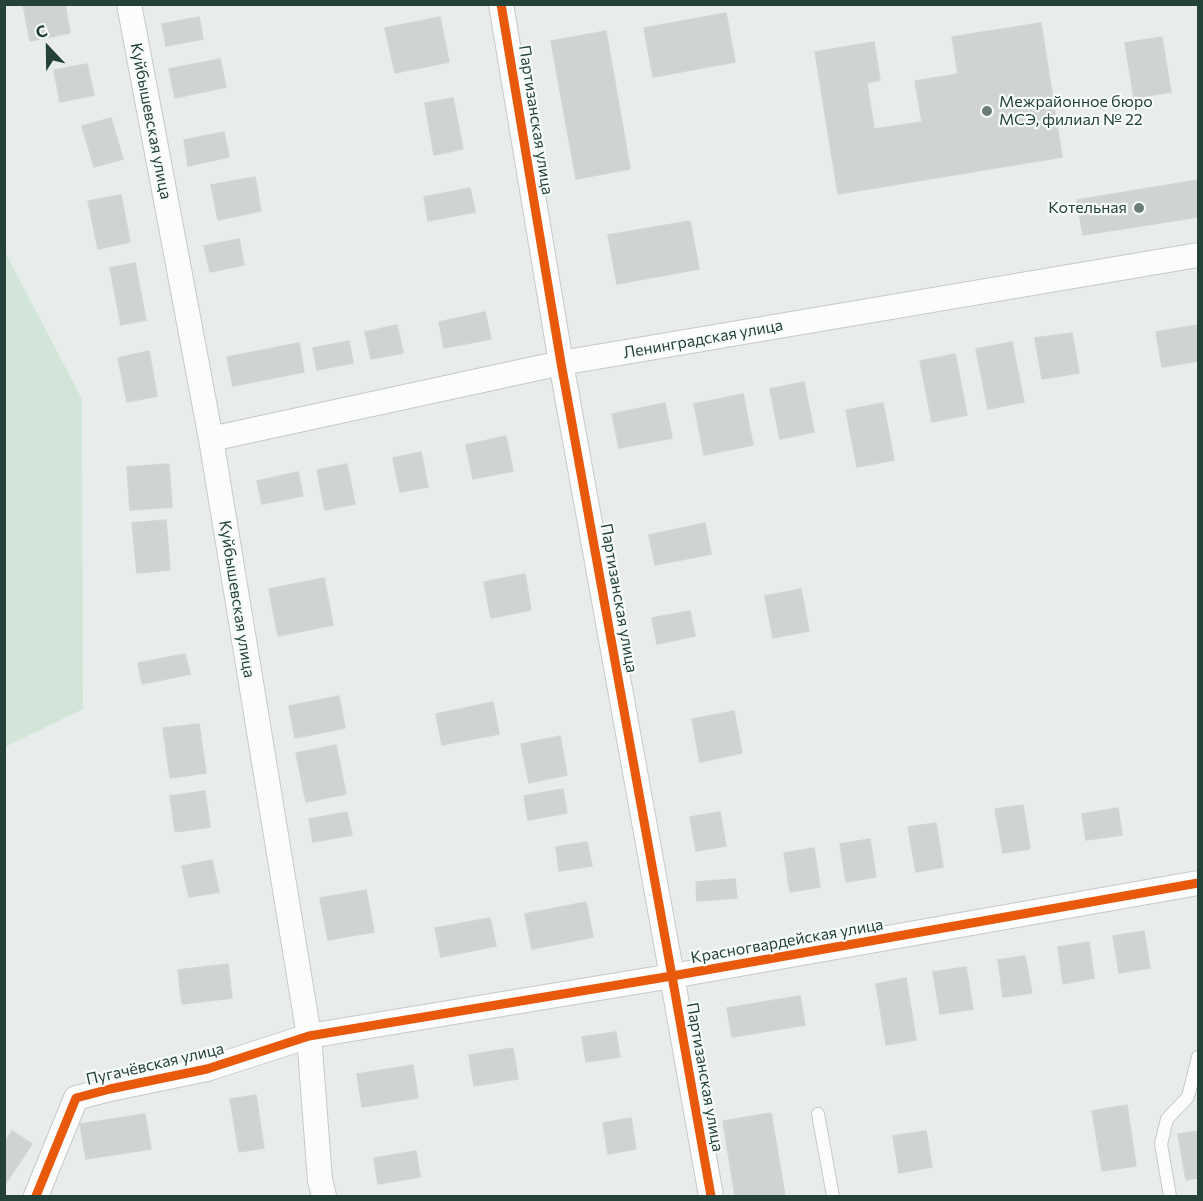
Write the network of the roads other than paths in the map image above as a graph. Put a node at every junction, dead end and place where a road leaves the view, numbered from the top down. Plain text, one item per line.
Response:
1 (129, 4) edge
2 (501, 4) edge
3 (1198, 255) edge
4 (561, 363) junction
5 (211, 439) junction
6 (1198, 883) edge
7 (672, 976) junction
8 (309, 1036) junction
9 (1198, 1057) edge
10 (818, 1114) dead end
11 (36, 1197) edge
12 (324, 1197) edge
13 (711, 1197) edge
14 (833, 1197) edge
15 (1170, 1197) edge

1 - 5 street, Куйбышевская улица
2 - 4 street, Партизанская улица
3 - 4 street, Ленинградская улица
4 - 5 street, Ленинградская улица
4 - 7 street, Партизанская улица
5 - 8 street, Куйбышевская улица
6 - 7 street, Красногвардейская улица
7 - 8 street, Красногвардейская улица
7 - 13 street, Партизанская улица
8 - 11 street, Пугачёвская улица
8 - 12 street, Куйбышевская улица
9 - 15 lane
10 - 14 lane

